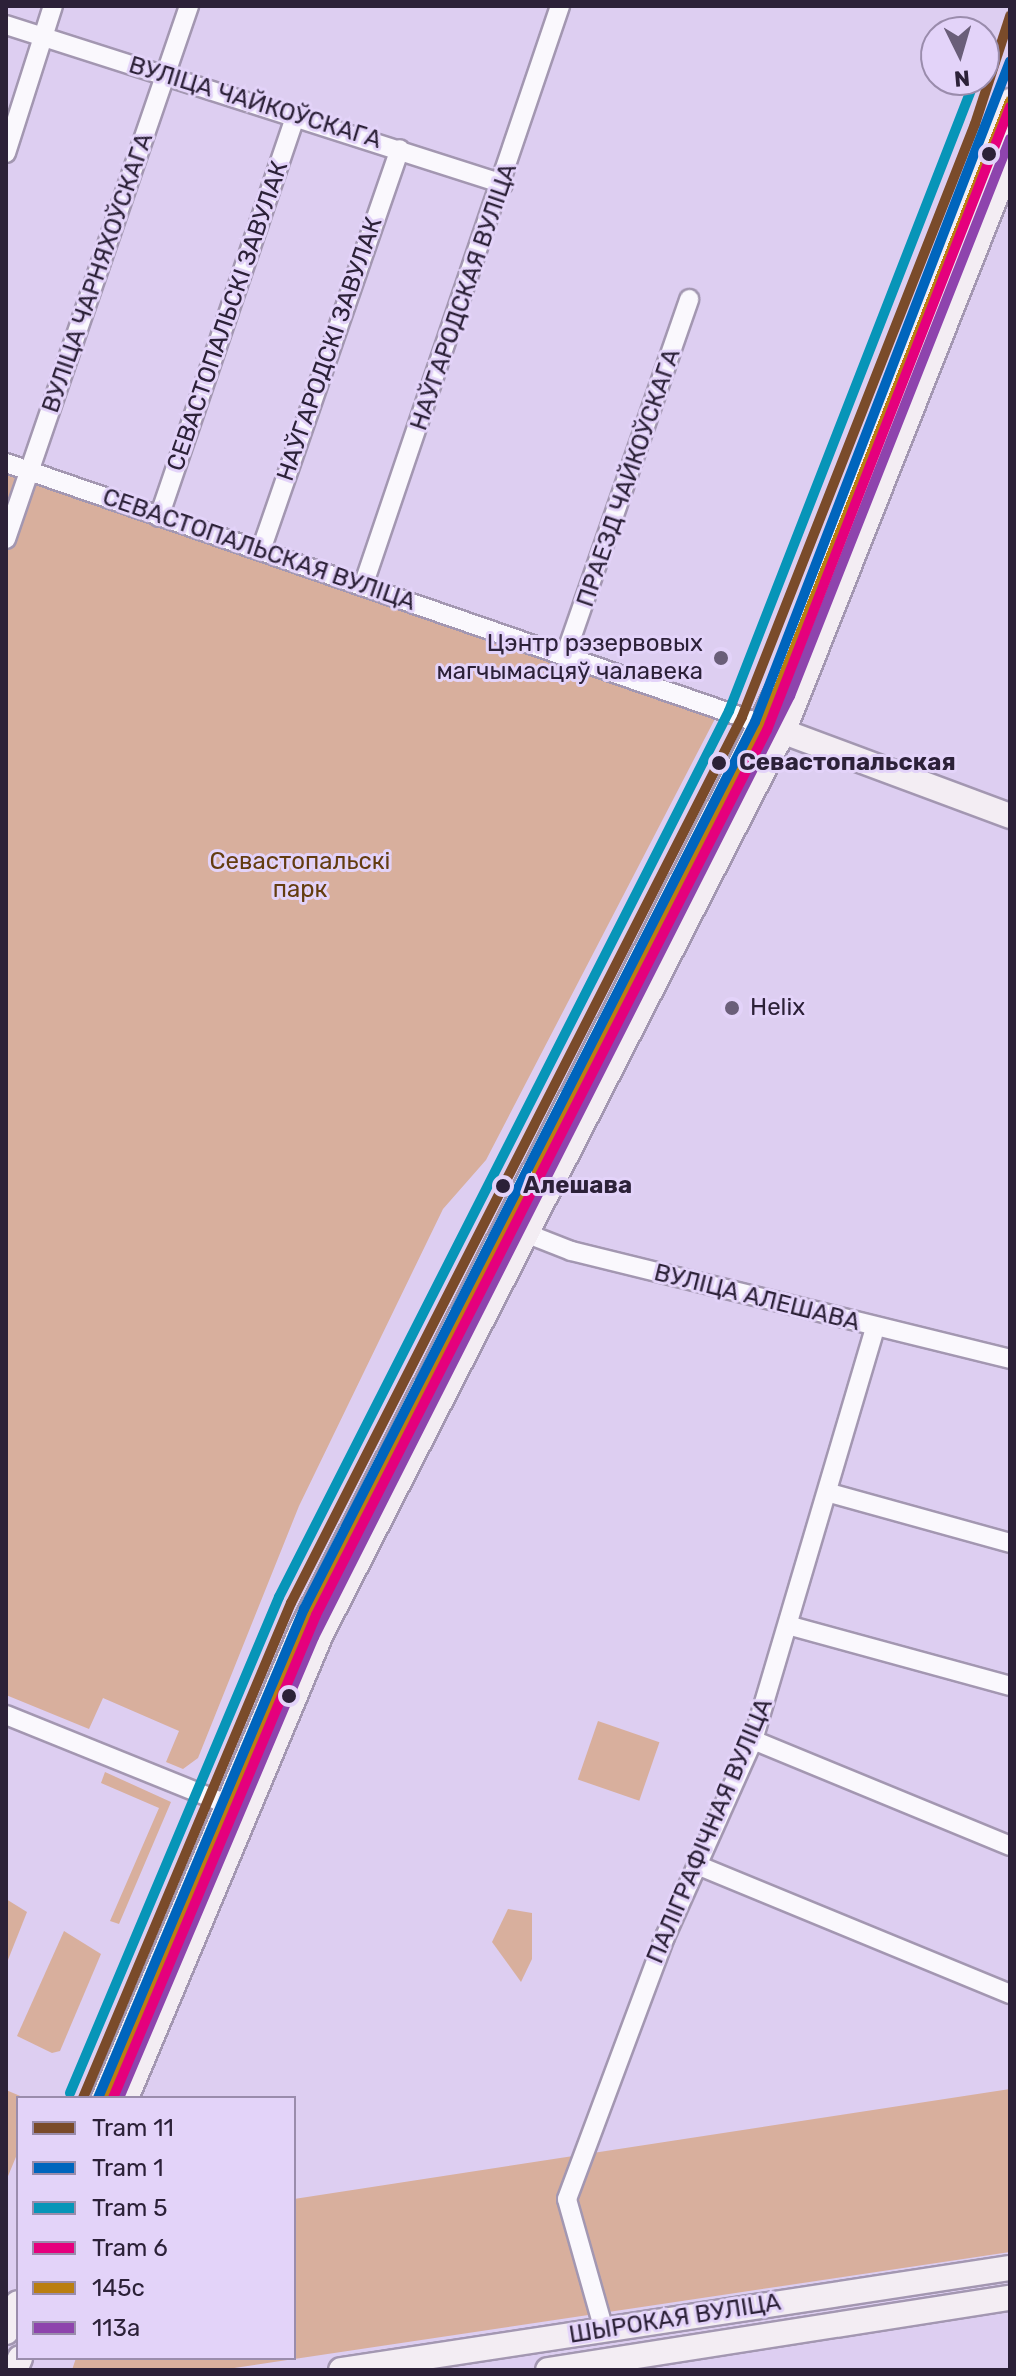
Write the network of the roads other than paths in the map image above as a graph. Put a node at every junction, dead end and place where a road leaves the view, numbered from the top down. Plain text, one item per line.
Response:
1 (53, 6) edge
2 (189, 6) edge
3 (560, 6) edge
4 (6, 25) edge
5 (44, 37) junction
6 (167, 76) junction
7 (1010, 101) edge
8 (296, 115) junction
9 (400, 149) junction
10 (6, 153) edge
11 (1010, 161) edge
12 (503, 184) junction
13 (689, 299) dead end
14 (6, 463) edge
15 (30, 471) junction
16 (159, 517) junction
17 (6, 539) edge
18 (261, 550) junction
19 (363, 586) junction
20 (565, 656) junction
21 (772, 728) junction
22 (1010, 816) edge
23 (519, 1231) junction
24 (875, 1327) junction
25 (1010, 1359) edge
26 (830, 1493) junction
27 (1010, 1543) edge
28 (791, 1626) junction
29 (1010, 1686) edge
30 (6, 1715) edge
31 (753, 1740) junction
32 (236, 1807) junction
33 (1010, 1846) edge
34 (697, 1865) junction
35 (1010, 1994) edge
36 (105, 2096) edge
37 (127, 2096) edge
38 (1010, 2268) edge
39 (1010, 2298) edge
40 (16, 2308) edge
41 (604, 2330) junction
42 (6, 2332) edge
43 (384, 2367) edge
44 (341, 2370) edge
45 (548, 2370) edge

1 - 5 street
2 - 6 street, ВУЛІЦА ЧАРНЯХОЎСКАГА
3 - 12 street, НАЎГАРОДСКАЯ ВУЛІЦА
4 - 5 street, ВУЛІЦА ЧАЙКОЎСКАГА
5 - 6 street, ВУЛІЦА ЧАЙКОЎСКАГА
5 - 10 street
6 - 8 street, ВУЛІЦА ЧАЙКОЎСКАГА
6 - 15 street, ВУЛІЦА ЧАРНЯХОЎСКАГА
7 - 21 main road
8 - 9 street, ВУЛІЦА ЧАЙКОЎСКАГА
8 - 16 street, СЕВАСТОПАЛЬСКІ ЗАВУЛАК
9 - 12 street, ВУЛІЦА ЧАЙКОЎСКАГА
9 - 18 street, НАЎГАРОДСКІ ЗАВУЛАК
11 - 21 main road
12 - 19 street, НАЎГАРОДСКАЯ ВУЛІЦА
13 - 20 street, ПРАЕЗД ЧАЙКОЎСКАГА
14 - 15 street, СЕВАСТОПАЛЬСКАЯ ВУЛІЦА
15 - 16 street, СЕВАСТОПАЛЬСКАЯ ВУЛІЦА
15 - 17 street, ВУЛІЦА ЧАРНЯХОЎСКАГА
16 - 18 street, СЕВАСТОПАЛЬСКАЯ ВУЛІЦА
18 - 19 street, СЕВАСТОПАЛЬСКАЯ ВУЛІЦА
19 - 20 street, СЕВАСТОПАЛЬСКАЯ ВУЛІЦА
20 - 21 street, СЕВАСТОПАЛЬСКАЯ ВУЛІЦА
21 - 22 main road
21 - 23 main road
23 - 24 street, ВУЛІЦА АЛЕШАВА
23 - 32 main road
24 - 25 street, ВУЛІЦА АЛЕШАВА
24 - 26 street, ПАЛІГРАФІЧНАЯ ВУЛІЦА
26 - 27 street
26 - 28 street, ПАЛІГРАФІЧНАЯ ВУЛІЦА
28 - 29 street
28 - 31 street, ПАЛІГРАФІЧНАЯ ВУЛІЦА
30 - 32 street
31 - 33 street
31 - 34 street, ПАЛІГРАФІЧНАЯ ВУЛІЦА
32 - 36 main road
32 - 37 main road
34 - 35 street
34 - 41 street, ПАЛІГРАФІЧНАЯ ВУЛІЦА
38 - 41 main road, ШЫРОКАЯ ВУЛІЦА
39 - 45 main road, ШЫРОКАЯ ВУЛІЦА
40 - 42 main road
41 - 43 main road, ШЫРОКАЯ ВУЛІЦА
43 - 44 main road, ШЫРОКАЯ ВУЛІЦА

